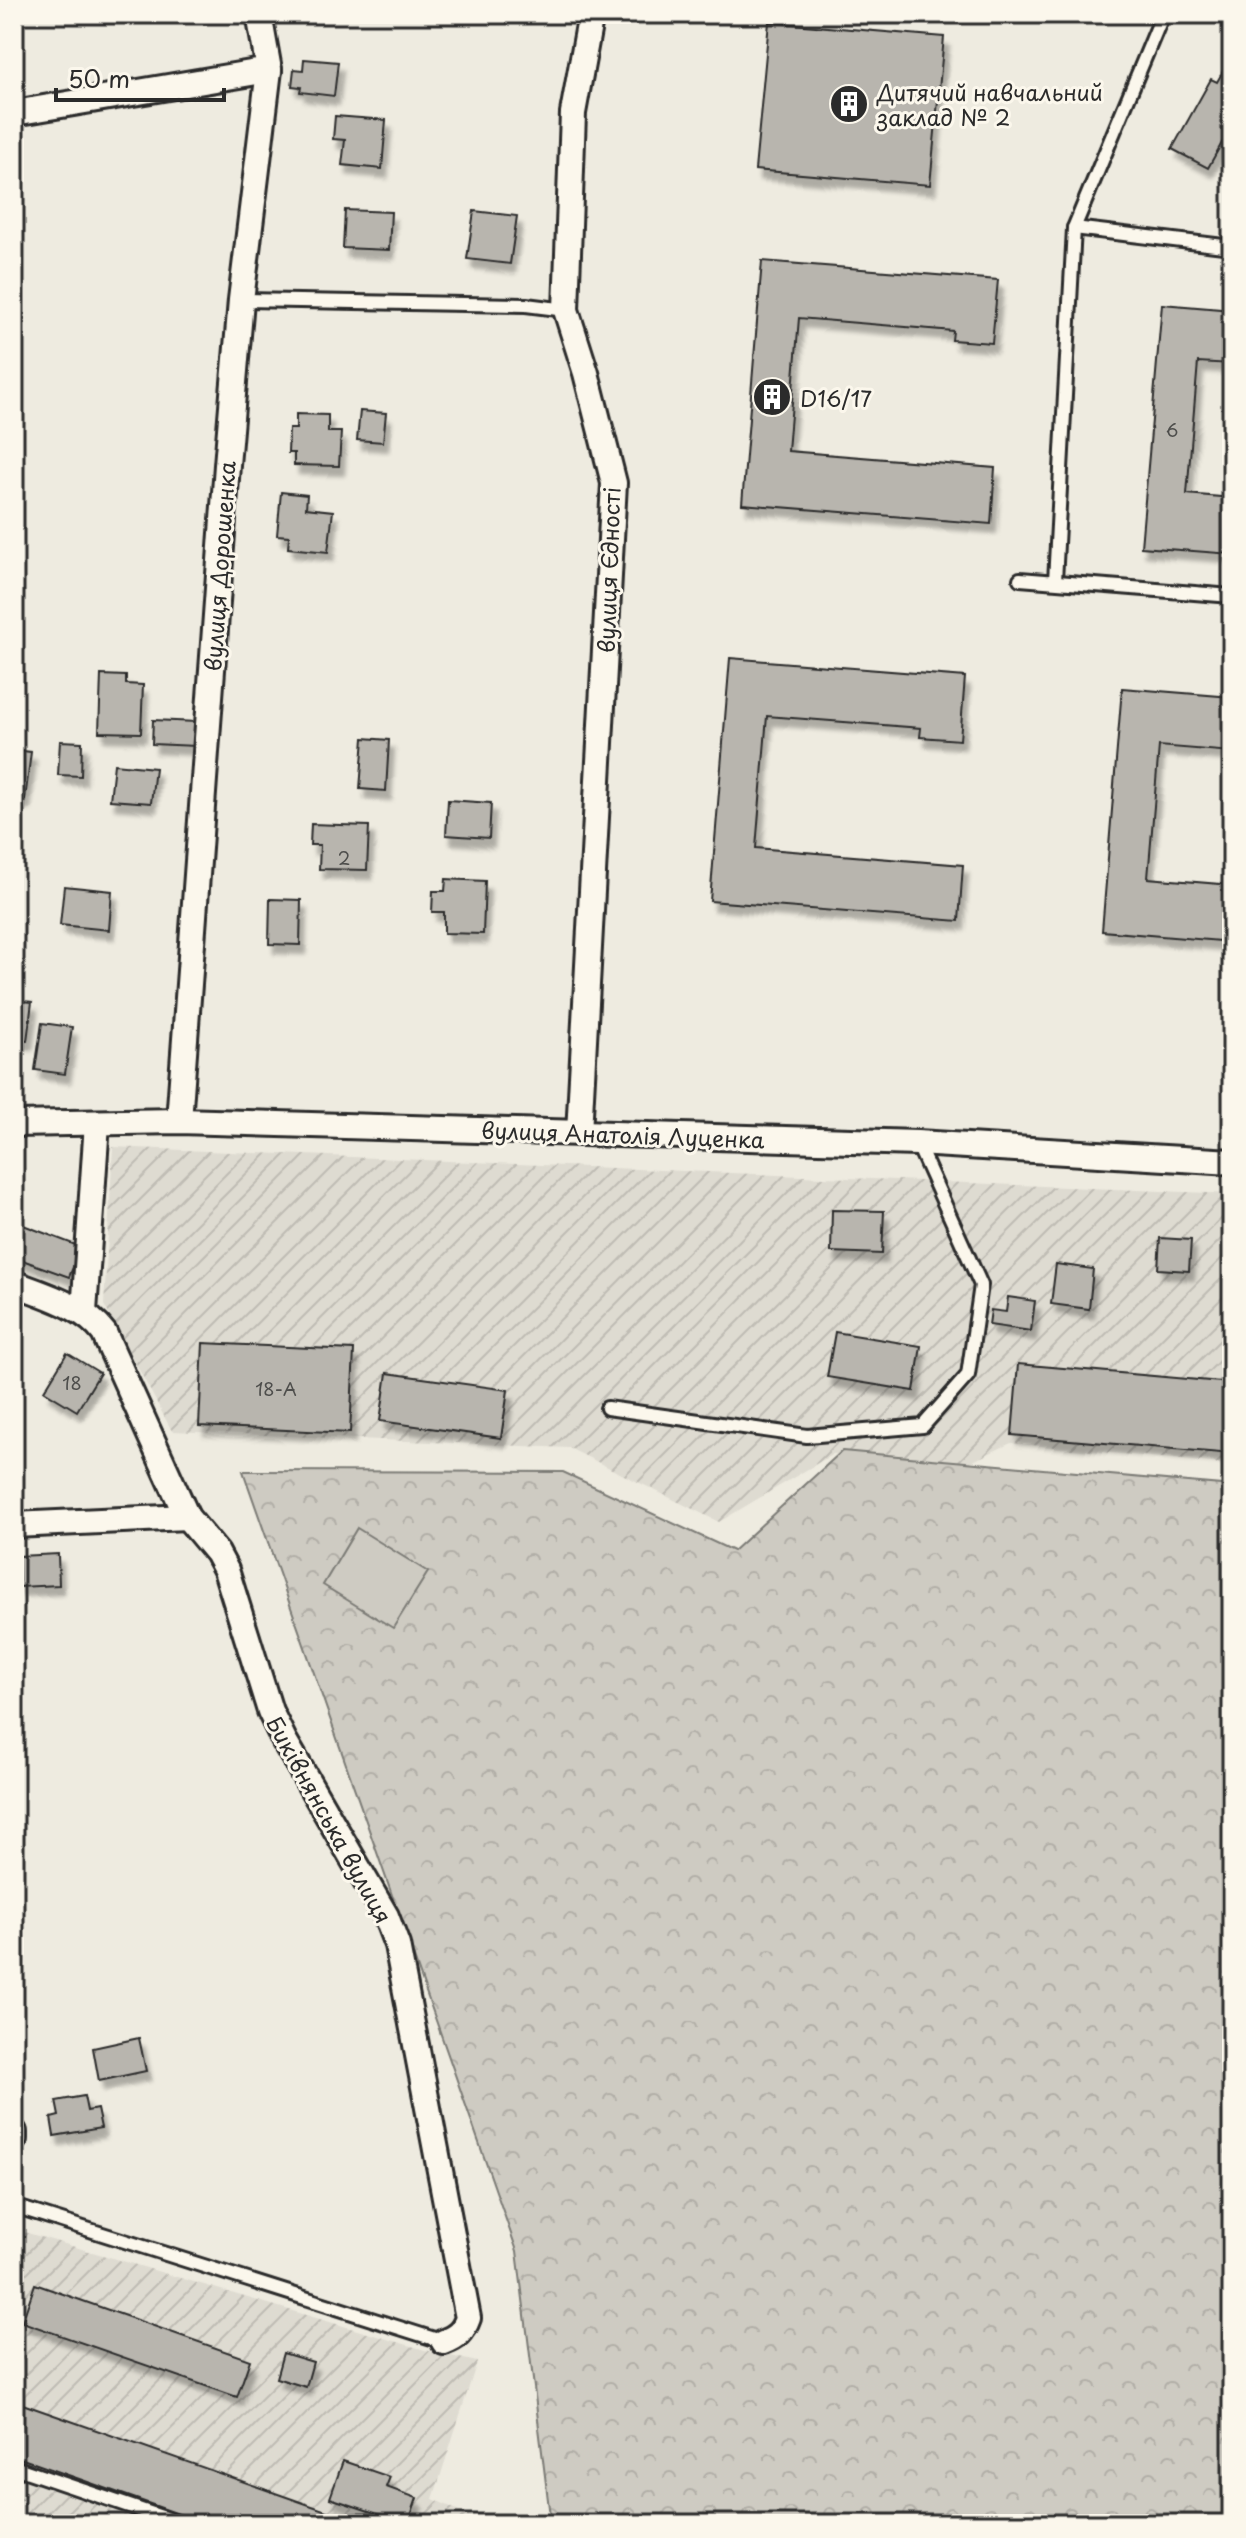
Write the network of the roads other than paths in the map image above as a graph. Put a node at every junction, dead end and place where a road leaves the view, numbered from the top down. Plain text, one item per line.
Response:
1 (259, 14) edge
2 (591, 14) edge
3 (1163, 14) edge
4 (269, 70) junction
5 (14, 113) edge
6 (1074, 228) junction
7 (1232, 247) edge
8 (241, 300) junction
9 (566, 310) junction
10 (1020, 579) dead end
11 (1055, 581) junction
12 (1232, 596) edge
13 (179, 1121) junction
14 (97, 1123) junction
15 (14, 1124) edge
16 (579, 1133) junction
17 (917, 1143) junction
18 (1232, 1162) edge
19 (14, 1283) edge
20 (84, 1312) junction
21 (607, 1408) dead end
22 (187, 1517) junction
23 (14, 1525) edge
24 (14, 2132) edge
25 (14, 2139) edge
26 (14, 2206) edge
27 (444, 2342) joint
28 (14, 2467) edge
29 (182, 2524) edge

1 - 4 street, вулиця Дорошенка
2 - 9 street, вулиця Єдності
3 - 6 lane
4 - 5 street
4 - 8 street, вулиця Дорошенка
6 - 7 lane
6 - 11 lane
8 - 9 lane
8 - 13 street, вулиця Дорошенка
9 - 16 street, вулиця Єдності
10 - 11 lane
11 - 12 lane
13 - 14 street, вулиця Анатолія Луценка
13 - 16 street, вулиця Анатолія Луценка
14 - 15 street, вулиця Анатолія Луценка
14 - 20 street
16 - 17 street, вулиця Анатолія Луценка
17 - 18 street, вулиця Анатолія Луценка
17 - 21 lane
19 - 20 street
20 - 22 street
22 - 23 street
22 - 27 street, Биківнянська вулиця
24 - 25 street
26 - 27 lane
28 - 29 lane

